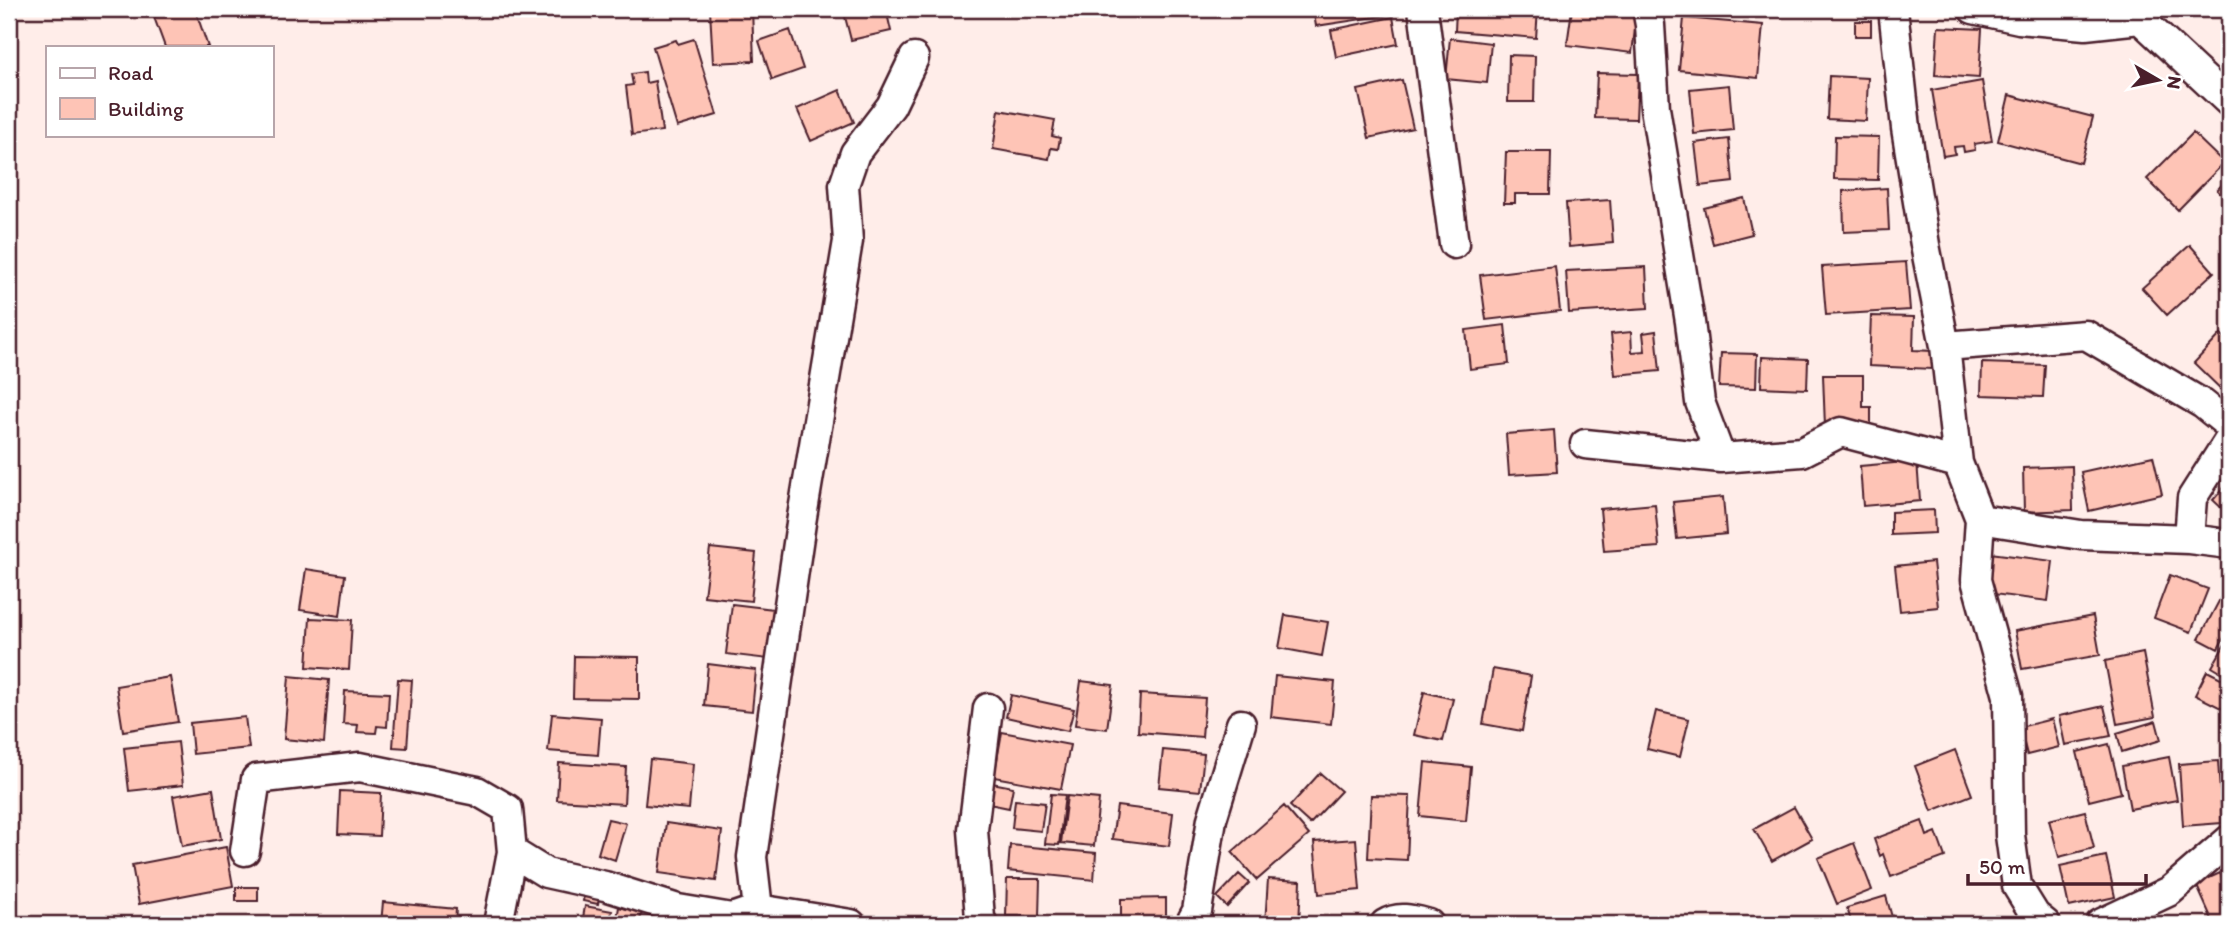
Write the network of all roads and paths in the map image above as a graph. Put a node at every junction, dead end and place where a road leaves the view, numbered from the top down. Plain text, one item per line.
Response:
1 (1423, 9) edge
2 (1647, 9) edge
3 (1893, 9) edge
4 (1973, 9) edge
5 (2140, 14) edge
6 (914, 58) dead end
7 (2229, 102) edge
8 (1454, 244) dead end
9 (1945, 346) junction
10 (2229, 425) edge
11 (2229, 440) edge
12 (1586, 444) dead end
13 (1721, 458) junction
14 (1958, 463) junction
15 (1980, 519) junction
16 (2189, 539) junction
17 (2229, 544) edge
18 (988, 708) dead end
19 (1241, 724) dead end
20 (2229, 840) edge
21 (245, 851) dead end
22 (512, 852) junction
23 (758, 909) junction
24 (979, 922) edge
25 (498, 924) edge
26 (851, 924) edge
27 (1190, 924) edge
28 (1385, 924) edge
29 (1429, 924) edge
30 (2046, 924) edge
31 (2100, 924) edge

1 - 8 street
2 - 13 street
3 - 9 street
4 - 5 street
5 - 7 street
6 - 23 street
9 - 10 street
9 - 14 street
11 - 16 street
12 - 13 street
13 - 14 street
14 - 15 street
15 - 16 street
15 - 30 street
16 - 17 street
18 - 24 street
19 - 27 street
20 - 31 street
21 - 22 street
22 - 23 street
22 - 25 street
23 - 26 street
28 - 29 street

